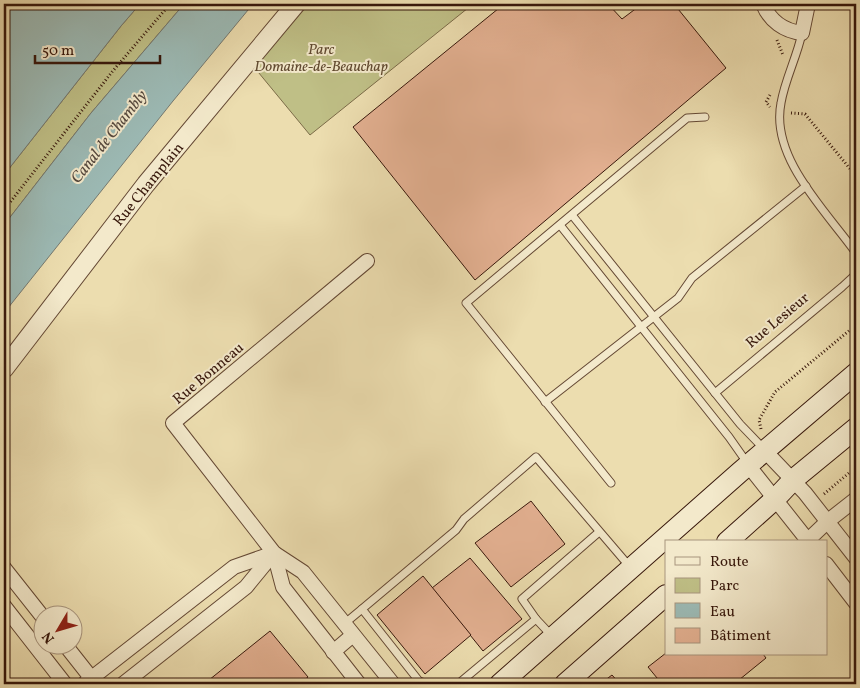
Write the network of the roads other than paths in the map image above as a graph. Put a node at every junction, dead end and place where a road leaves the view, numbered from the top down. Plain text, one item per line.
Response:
1 (296, 4) edge
2 (763, 4) edge
3 (808, 4) edge
4 (802, 33) junction
5 (705, 116) dead end
6 (806, 186) junction
7 (572, 215) junction
8 (560, 225) junction
9 (856, 253) edge
10 (367, 261) dead end
11 (856, 270) edge
12 (654, 318) junction
13 (643, 327) junction
14 (4, 369) edge
15 (856, 373) edge
16 (715, 393) junction
17 (545, 402) junction
18 (856, 428) edge
19 (765, 450) junction
20 (748, 465) junction
21 (794, 480) junction
22 (611, 483) dead end
23 (775, 499) junction
24 (856, 499) edge
25 (828, 522) junction
26 (599, 532) junction
27 (729, 540) edge
28 (808, 540) edge
29 (810, 540) edge
30 (274, 553) junction
31 (856, 558) edge
32 (828, 567) edge
33 (4, 568) edge
34 (630, 568) junction
35 (665, 596) edge
36 (856, 603) edge
37 (4, 606) edge
38 (34, 606) edge
39 (362, 609) junction
40 (166, 620) junction
41 (536, 620) junction
42 (344, 624) junction
43 (353, 635) junction
44 (553, 637) junction
45 (181, 638) junction
46 (334, 652) junction
47 (73, 656) edge
48 (90, 682) edge
49 (65, 684) edge
50 (123, 684) edge
51 (359, 684) edge
52 (393, 684) edge
53 (427, 684) edge
54 (458, 684) edge
55 (500, 684) edge
56 (565, 684) edge

1 - 14 street, Rue Champlain
2 - 4 street
3 - 4 street
4 - 6 lane
5 - 7 lane
6 - 9 lane
6 - 12 lane
7 - 8 lane
7 - 12 lane
8 - 13 lane
8 - 17 lane
10 - 30 street, Rue Bonneau
11 - 16 lane, Rue Lesieur
12 - 13 lane
12 - 16 lane
13 - 17 lane
13 - 20 lane
15 - 19 main road
16 - 19 lane
17 - 22 lane
18 - 21 main road
19 - 20 main road
19 - 21 street
20 - 23 street
20 - 34 main road
21 - 23 main road
21 - 25 street
23 - 27 main road
23 - 28 street
24 - 25 street
25 - 29 street
25 - 31 street
26 - 34 lane
26 - 39 lane
26 - 41 lane
30 - 40 street
30 - 42 street, Rue Bonneau
30 - 45 street
30 - 46 street, Rue Bonneau
32 - 36 street
33 - 38 street
34 - 44 main road
35 - 56 main road
37 - 49 street
39 - 42 lane
39 - 53 lane
40 - 45 street
40 - 48 street
41 - 44 lane
41 - 54 lane
42 - 43 street, Rue Bonneau
43 - 46 street
43 - 52 street, Rue Bonneau
44 - 55 main road
45 - 50 street
46 - 51 street, Rue Bonneau
47 - 48 street

